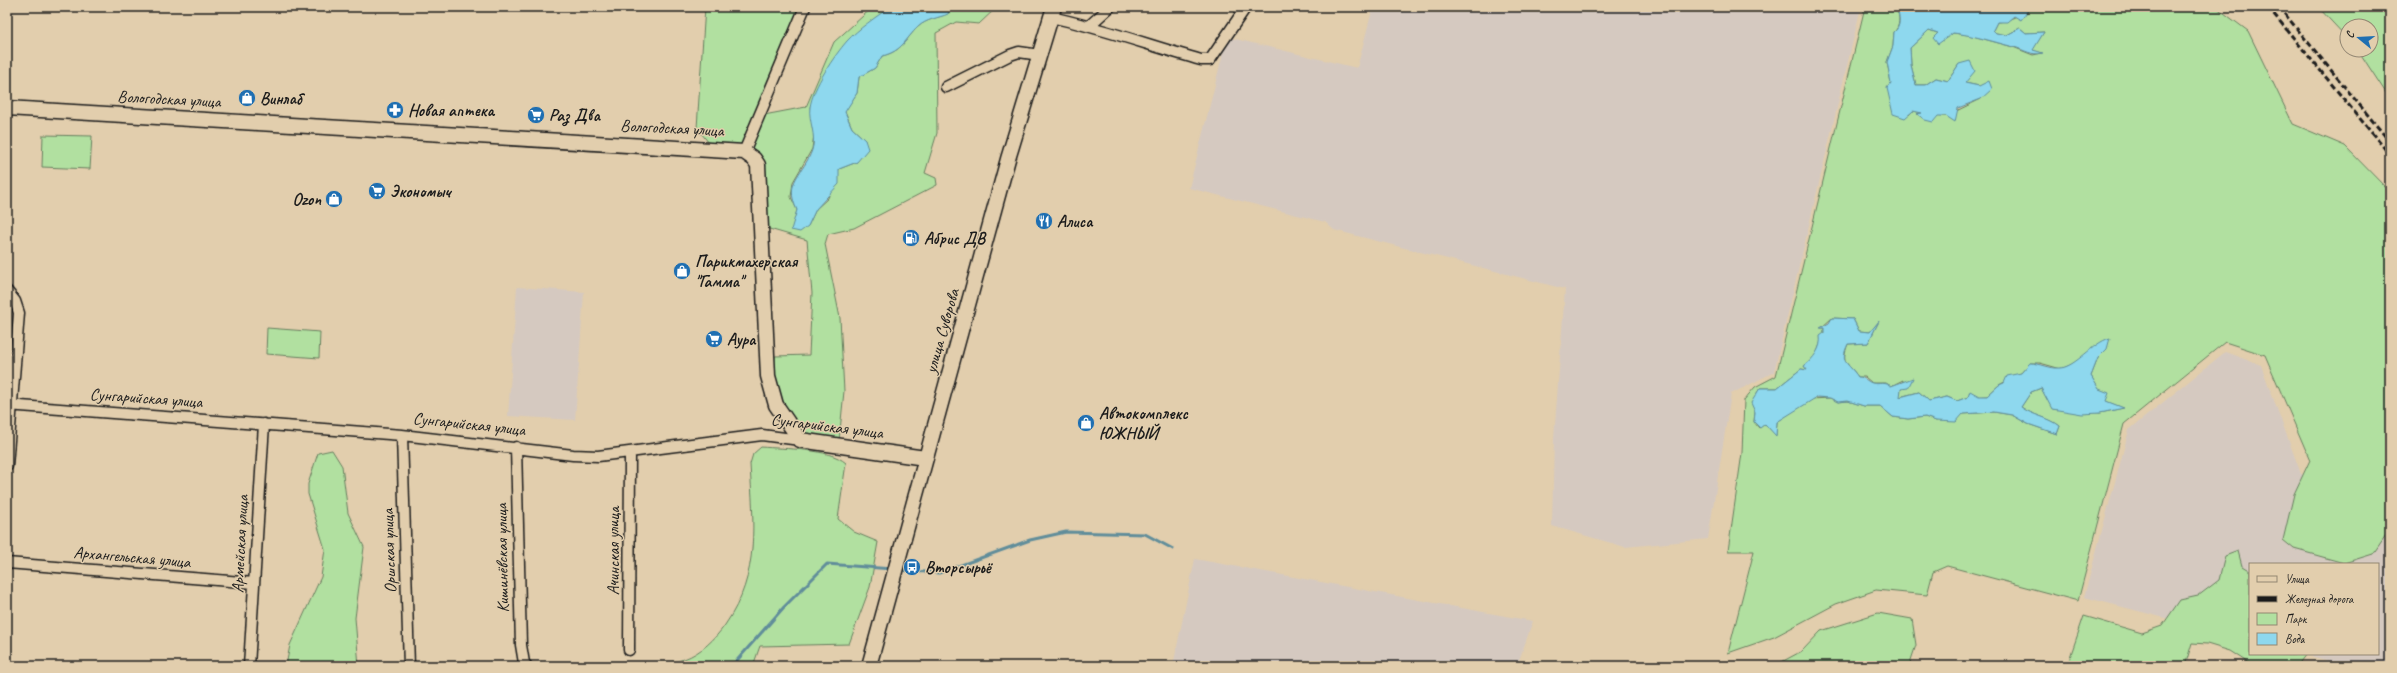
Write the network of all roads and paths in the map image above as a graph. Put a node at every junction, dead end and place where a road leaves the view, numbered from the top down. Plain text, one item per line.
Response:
1 (805, 7) edge
2 (1110, 7) edge
3 (1246, 7) edge
4 (1053, 12) edge
5 (1090, 25) junction
6 (1040, 55) junction
7 (946, 87) dead end
8 (7, 108) edge
9 (744, 152) junction
10 (7, 291) edge
11 (10, 405) edge
12 (264, 424) junction
13 (402, 435) junction
14 (800, 440) junction
15 (516, 448) junction
16 (630, 452) junction
17 (926, 458) junction
18 (7, 466) edge
19 (7, 563) edge
20 (254, 583) junction
21 (629, 650) dead end
22 (249, 666) edge
23 (409, 666) edge
24 (527, 666) edge
25 (869, 666) edge

1 - 9 street
2 - 5 street
3 - 5 street
4 - 5 street
4 - 6 street, улица Суворова
6 - 7 street
6 - 17 street, улица Суворова
8 - 9 street, Вологодская улица
9 - 14 street, Вологодская улица
10 - 11 street
11 - 12 street, Сунгарийская улица
11 - 18 street
12 - 13 street, Сунгарийская улица
12 - 20 street, Армейская улица
13 - 15 street, Сунгарийская улица
13 - 23 street, Оршская улица
14 - 16 street, Сунгарийская улица
14 - 17 street, Сунгарийская улица
15 - 16 street, Сунгарийская улица
15 - 24 street, Кишинёвская улица
16 - 21 street, Ачинская улица
17 - 25 street, улица Суворова
19 - 20 street, Архангельская улица
20 - 22 street, Армейская улица

